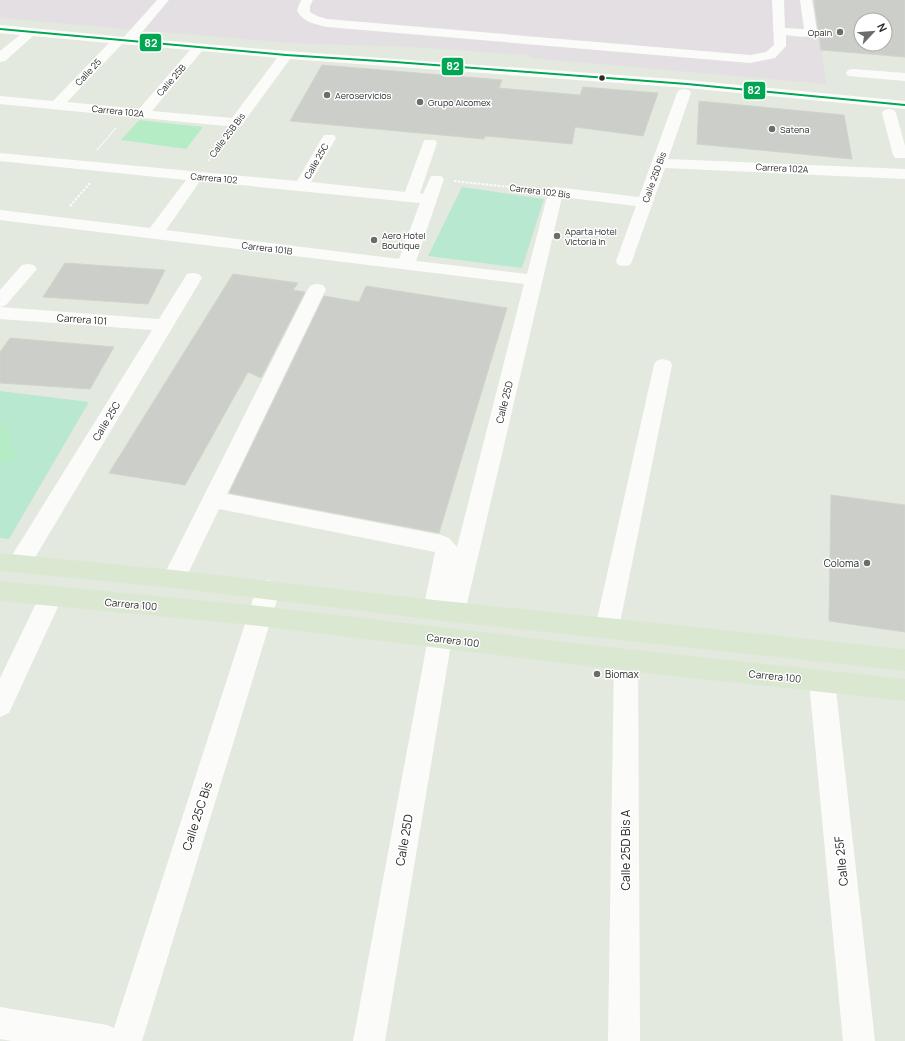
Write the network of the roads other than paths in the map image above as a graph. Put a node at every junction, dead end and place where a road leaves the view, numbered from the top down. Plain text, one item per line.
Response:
1 (163, 0) edge
2 (306, 0) edge
3 (778, 0) edge
4 (806, 0) edge
5 (0, 29) edge
6 (780, 31) junction
7 (30, 32) junction
8 (123, 40) junction
9 (199, 47) junction
10 (286, 55) junction
11 (0, 58) edge
12 (853, 72) dead end
13 (905, 77) edge
14 (589, 84) dead end
15 (684, 93) junction
16 (0, 100) edge
17 (57, 105) junction
18 (905, 105) edge
19 (136, 113) junction
20 (889, 113) junction
21 (905, 114) edge
22 (236, 123) joint
23 (329, 138) dead end
24 (430, 143) dead end
25 (900, 155) dead end
26 (0, 156) edge
27 (659, 162) junction
28 (905, 174) edge
29 (196, 176) junction
30 (436, 179) road end
31 (302, 185) junction
32 (555, 192) joint
33 (411, 197) junction
34 (429, 199) junction
35 (645, 202) junction
36 (0, 215) edge
37 (154, 234) junction
38 (624, 261) dead end
39 (406, 264) junction
40 (28, 268) dead end
41 (192, 278) dead end
42 (533, 280) junction
43 (317, 289) dead end
44 (0, 301) edge
45 (0, 313) edge
46 (164, 325) junction
47 (663, 365) dead end
48 (214, 500) junction
49 (10, 563) edge
50 (174, 579) junction
51 (0, 591) edge
52 (51, 596) junction
53 (264, 603) junction
54 (444, 611) junction
55 (607, 628) junction
56 (440, 638) junction
57 (626, 660) junction
58 (905, 660) edge
59 (822, 682) junction
60 (905, 690) edge
61 (0, 705) edge
62 (0, 1023) edge
63 (107, 1041) edge
64 (126, 1041) edge
65 (369, 1041) edge
66 (624, 1041) edge
67 (859, 1041) edge

1 - 8 street, Calle 25
2 - 6 street
3 - 6 street
4 - 6 street
5 - 7 street
7 - 8 street
7 - 11 street
8 - 9 street
8 - 17 street, Calle 25
9 - 10 street
9 - 19 street, Calle 25B
10 - 18 street
10 - 22 street, Calle 25B Bis
12 - 13 street
14 - 15 street
15 - 20 street
15 - 27 street, Calle 25D Bis
16 - 17 street, Carrera 102A
17 - 19 street, Carrera 102A
19 - 22 street, Carrera 102A
20 - 21 street
20 - 25 street
23 - 31 street, Calle 25C
24 - 33 street
26 - 29 street, Carrera 102
27 - 28 street, Carrera 102A
27 - 35 street, Calle 25D Bis
29 - 31 street, Carrera 102
29 - 37 street
30 - 34 street
31 - 33 street, Carrera 102
32 - 35 street, Carrera 102 Bis
32 - 42 street, Calle 25D
33 - 34 street, Carrera 102
34 - 39 street
35 - 38 street, Calle 25D Bis
36 - 37 street, Carrera 101B
37 - 39 street, Carrera 101B
39 - 42 street, Carrera 101B
40 - 44 street
41 - 46 street, Calle 25C
42 - 54 street, Calle 25D
43 - 48 street
45 - 46 street, Carrera 101
46 - 49 street, Calle 25C
47 - 55 street
48 - 50 street
48 - 54 street
49 - 50 main road, Carrera 100
50 - 53 main road, Carrera 100
51 - 52 main road, Carrera 100
52 - 53 main road, Carrera 100
52 - 61 street
53 - 54 main road, Carrera 100
53 - 56 main road, Carrera 100
53 - 64 street, Calle 25C Bis
54 - 55 main road, Carrera 100
55 - 58 main road, Carrera 100
56 - 57 main road, Carrera 100
56 - 65 street, Calle 25D
57 - 59 main road, Carrera 100
57 - 66 street, Calle 25D Bis A
59 - 60 main road, Carrera 100
59 - 67 street, Calle 25F
62 - 63 street

